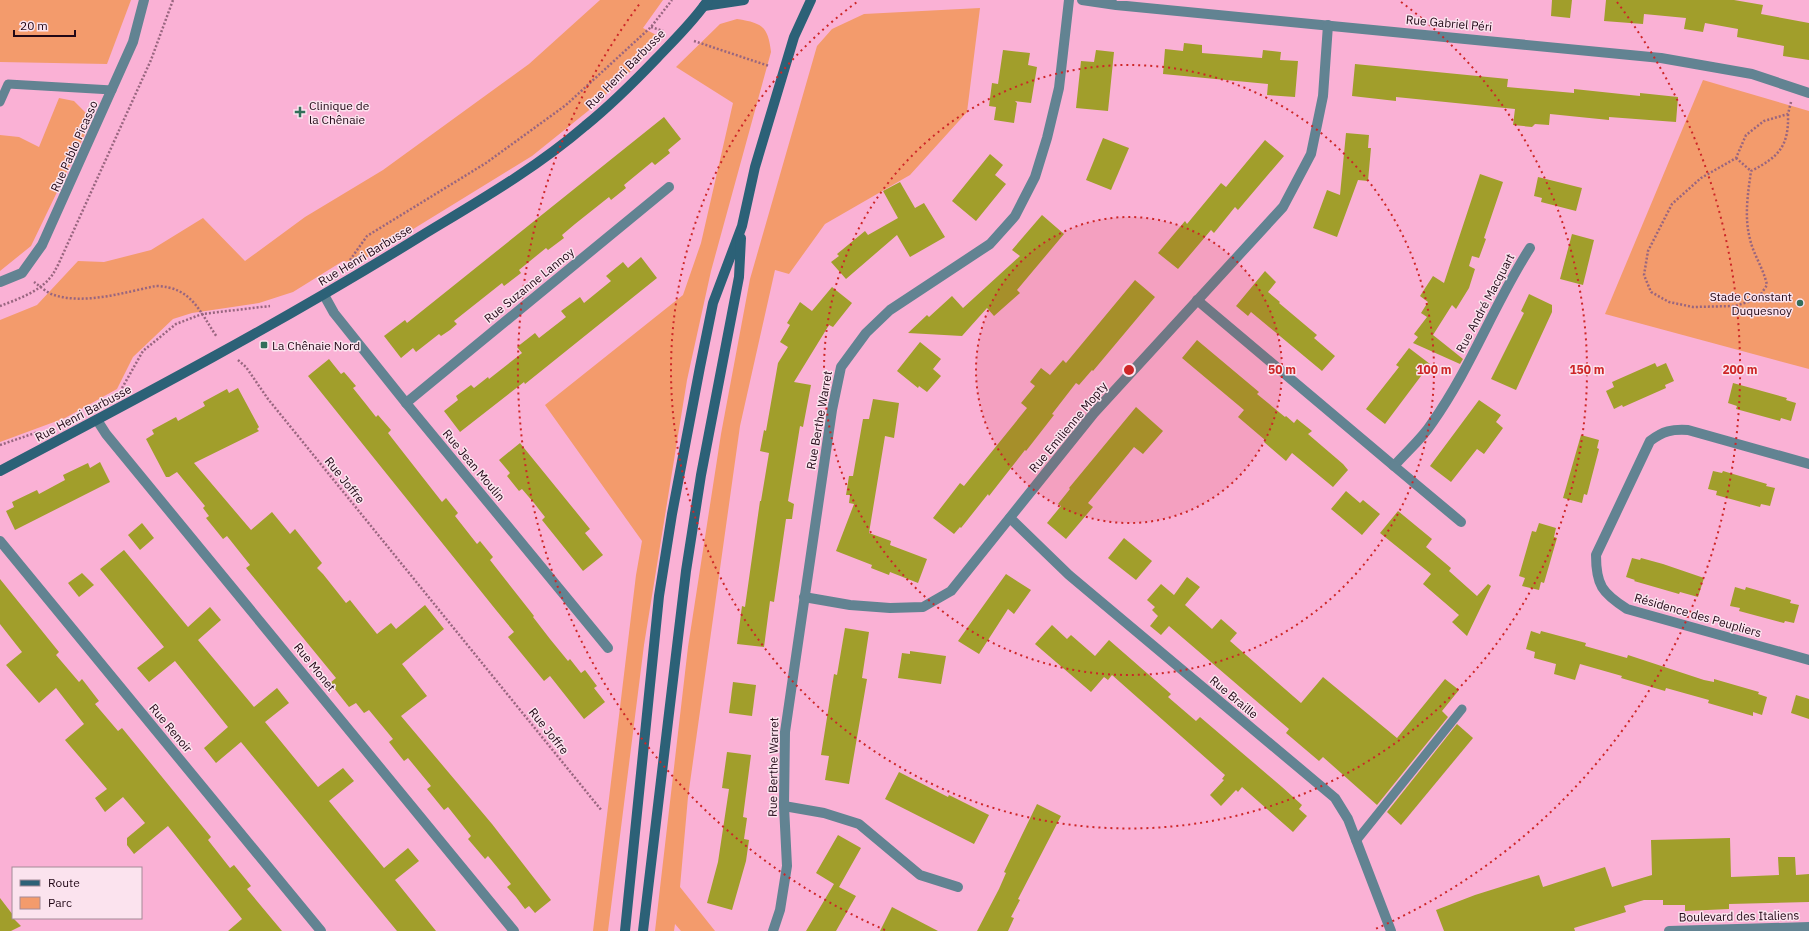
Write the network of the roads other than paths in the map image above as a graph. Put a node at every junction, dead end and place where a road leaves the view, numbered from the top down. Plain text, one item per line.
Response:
1 (144, 0) edge
2 (744, 0) edge
3 (811, 0) edge
4 (1069, 0) edge
5 (1082, 0) edge
6 (706, 3) edge
7 (1328, 25) junction
8 (112, 90) junction
9 (1809, 93) edge
10 (0, 102) edge
11 (669, 187) dead end
12 (742, 226) junction
13 (1530, 248) dead end
14 (0, 282) edge
15 (324, 295) junction
16 (1197, 300) junction
17 (406, 403) junction
18 (97, 420) junction
19 (1809, 464) edge
20 (1394, 466) junction
21 (0, 471) edge
22 (1010, 518) junction
23 (1460, 522) dead end
24 (0, 541) edge
25 (804, 598) junction
26 (608, 648) dead end
27 (1809, 660) edge
28 (1462, 709) dead end
29 (784, 806) junction
30 (1356, 841) junction
31 (958, 887) dead end
32 (1809, 927) edge
33 (322, 931) edge
34 (514, 931) edge
35 (625, 931) edge
36 (643, 931) edge
37 (773, 931) edge
38 (1391, 931) edge
39 (1669, 931) edge

1 - 8 street, Rue Pablo Picasso
2 - 6 main road, Rue Henri Barbusse
3 - 12 main road
4 - 25 street, Rue Berthe Warret
5 - 7 street, Rue Gabriel Péri
6 - 15 main road, Rue Henri Barbusse
7 - 9 street, Rue Gabriel Péri
7 - 16 street, Rue Emilienne Mopty
8 - 10 lane
8 - 14 street, Rue Pablo Picasso
11 - 17 street, Rue Suzanne Lannoy
12 - 35 main road
12 - 36 main road
13 - 20 street, Rue André Macquart
15 - 17 street, Rue Jean Moulin
15 - 18 main road, Rue Henri Barbusse
16 - 20 street
16 - 22 street, Rue Emilienne Mopty
17 - 26 street, Rue Jean Moulin
18 - 21 main road, Rue Henri Barbusse
18 - 34 street, Rue Monet
19 - 27 street, Résidence des Peupliers
20 - 23 street
22 - 25 street, Rue Emilienne Mopty
22 - 30 street, Rue Braille
24 - 33 street, Rue Renoir
25 - 29 street, Rue Berthe Warret
28 - 30 lane
29 - 31 street
29 - 37 street, Rue Berthe Warret
30 - 38 street, Rue Braille
32 - 39 street, Boulevard des Italiens

